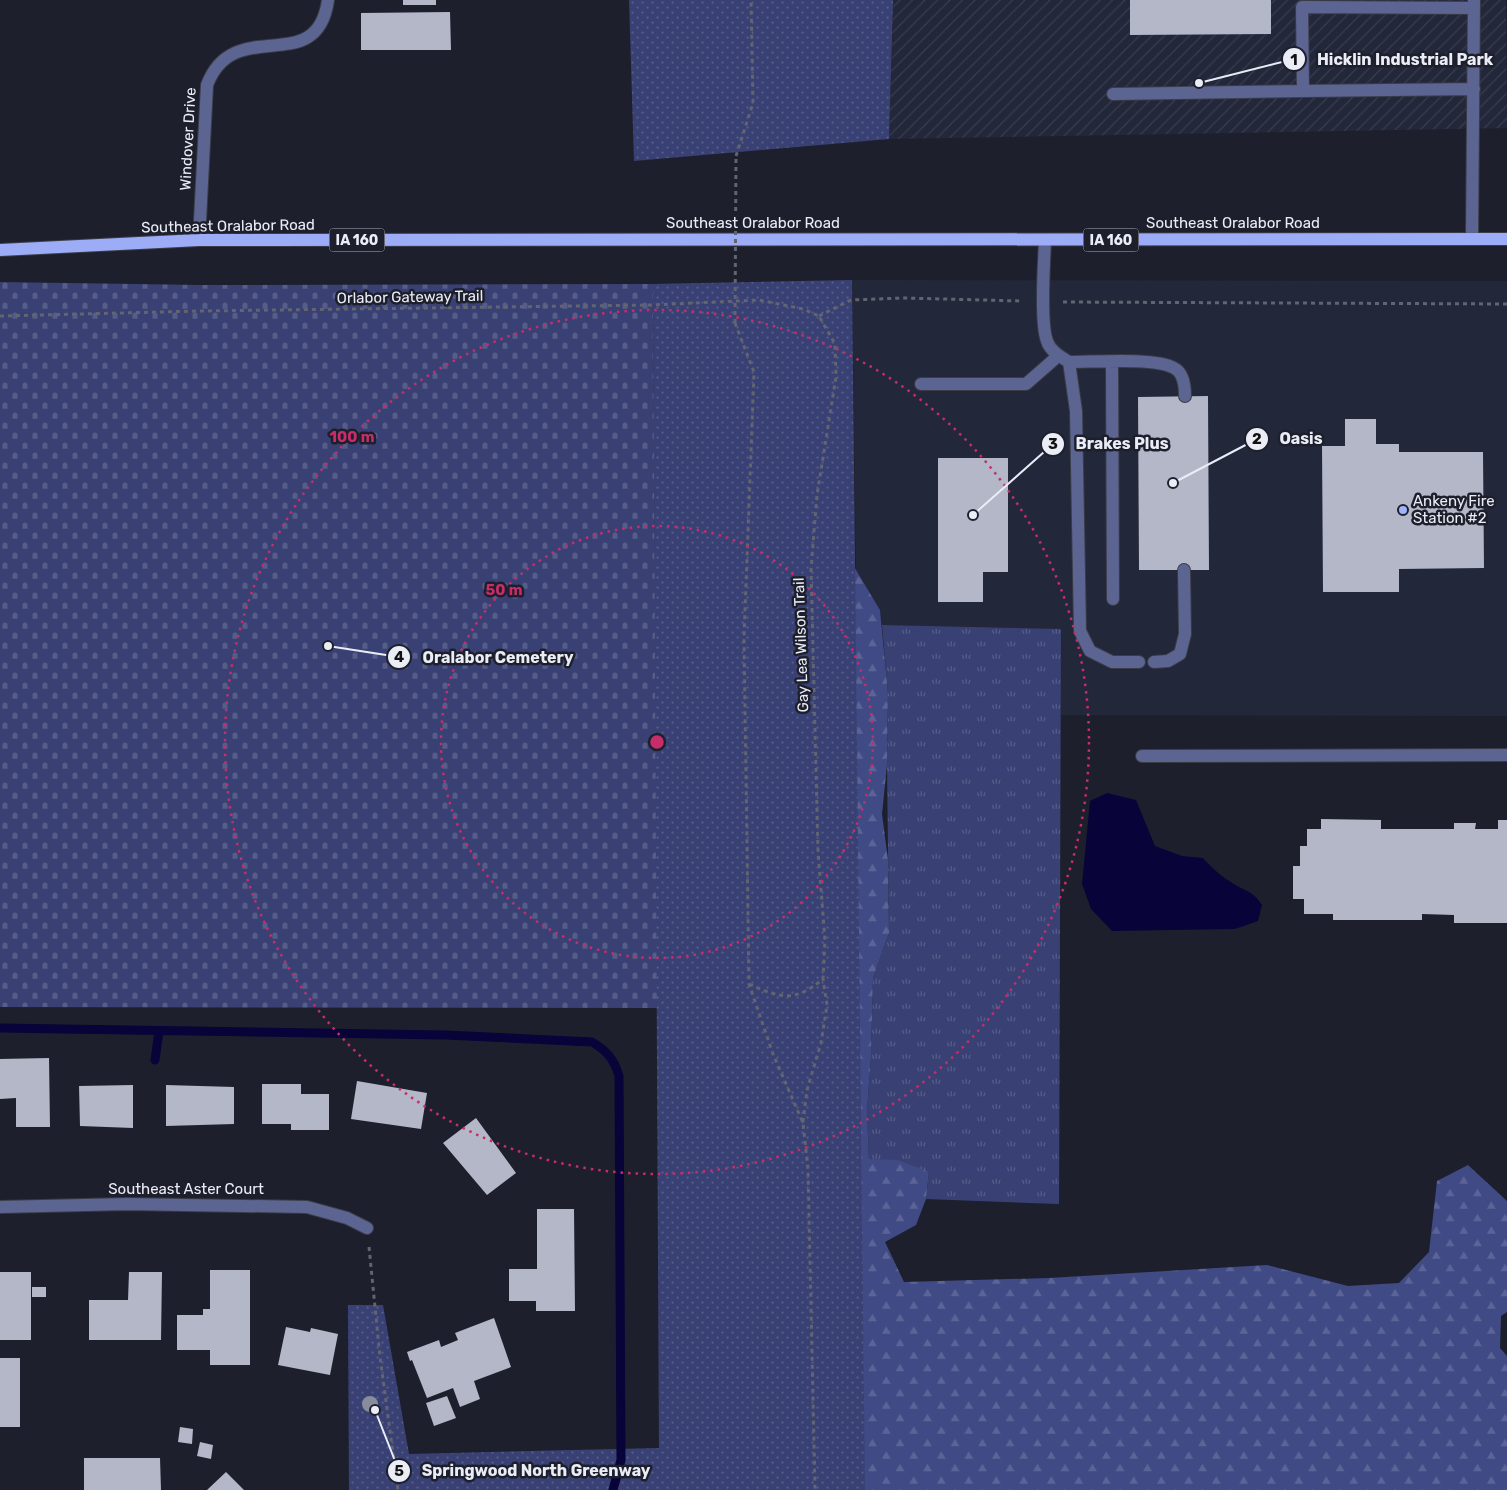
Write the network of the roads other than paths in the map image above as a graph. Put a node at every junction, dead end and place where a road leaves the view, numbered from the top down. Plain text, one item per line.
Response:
1 (328, 0) edge
2 (1474, 4) edge
3 (1474, 89) junction
4 (1303, 90) junction
5 (1113, 94) dead end
6 (1472, 238) junction
7 (1507, 239) edge
8 (199, 240) junction
9 (1045, 241) junction
10 (0, 250) edge
11 (1064, 359) junction
12 (1112, 362) junction
13 (921, 384) dead end
14 (1185, 396) dead end
15 (1184, 570) dead end
16 (1113, 599) dead end
17 (1139, 662) dead end
18 (1154, 662) dead end
19 (1507, 755) edge
20 (1142, 756) dead end
21 (0, 1207) edge
22 (368, 1228) road end

1 - 8 street, Windover Drive
2 - 3 street
2 - 4 street
3 - 4 street
3 - 6 street
4 - 5 street
6 - 7 main road, Southeast Oralabor Road / IA 160
6 - 9 main road, Southeast Oralabor Road / IA 160
8 - 9 main road, Southeast Oralabor Road / IA 160
8 - 10 main road, Southeast Oralabor Road / IA 160
9 - 11 street
11 - 12 street
11 - 13 street
11 - 17 street
12 - 14 street
12 - 16 street
15 - 18 street
19 - 20 street
21 - 22 street, Southeast Aster Court

